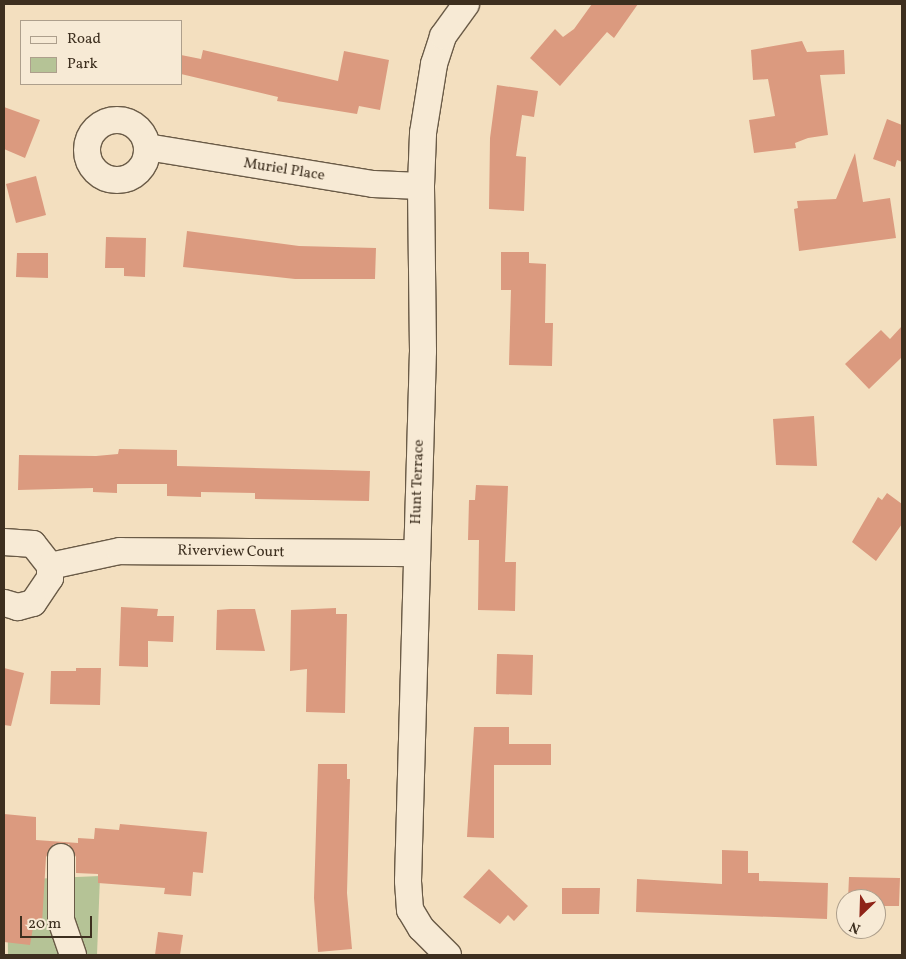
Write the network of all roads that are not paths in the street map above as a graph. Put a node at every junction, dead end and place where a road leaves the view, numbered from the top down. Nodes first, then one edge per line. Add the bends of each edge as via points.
1 (466, 4) edge
2 (147, 147) dead end
3 (421, 186) junction
4 (4, 542) edge
5 (415, 553) junction
6 (50, 566) junction
7 (4, 604) edge
8 (61, 857) dead end
9 (73, 955) edge
10 (448, 955) edge

1 - 3 street, Hunt Terrace via 444,36 434,64 423,133
2 - 3 street, Muriel Place via 373,184
3 - 5 street, Hunt Terrace via 423,351
4 - 6 street via 33,544
5 - 6 street, Riverview Court via 120,551
5 - 10 street, Hunt Terrace via 410,910 421,928
6 - 7 street via 42,595 18,606
8 - 9 street via 61,920

